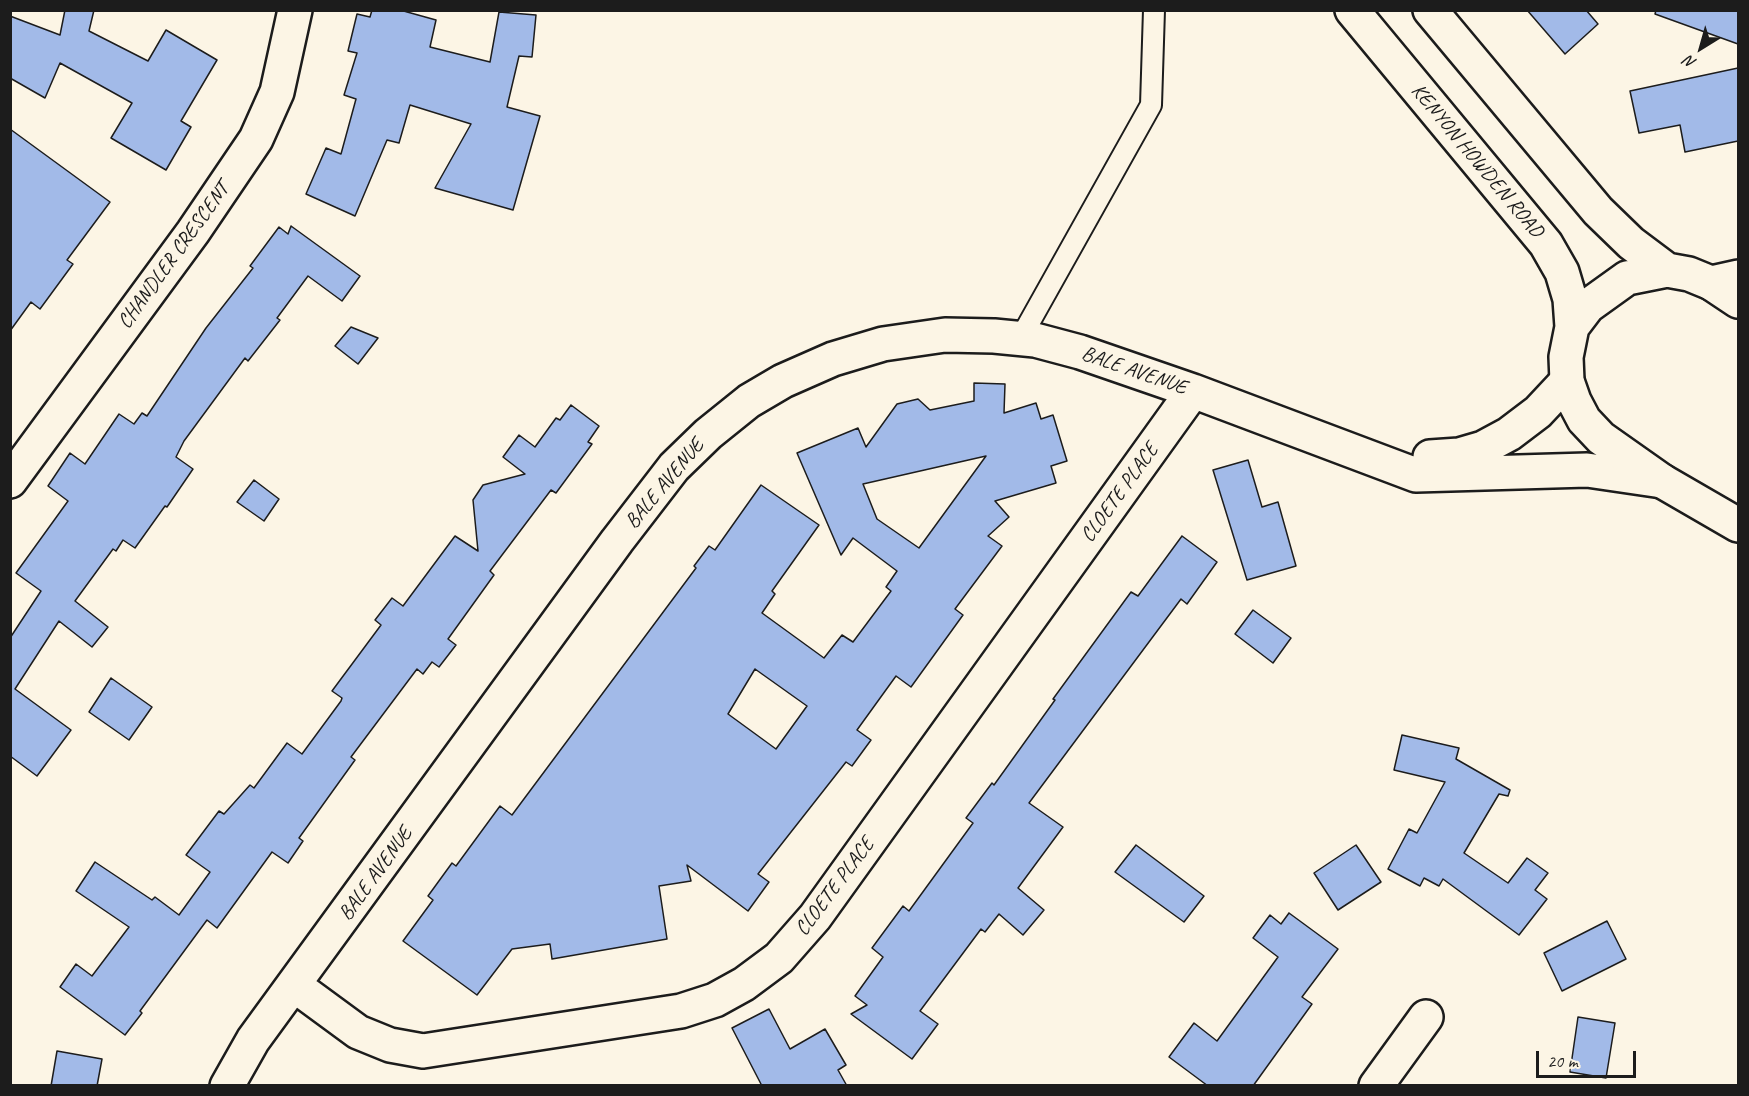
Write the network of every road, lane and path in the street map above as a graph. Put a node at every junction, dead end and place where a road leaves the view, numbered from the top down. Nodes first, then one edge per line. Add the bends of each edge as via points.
1 (295, 10) edge
2 (1154, 10) edge
3 (1352, 10) edge
4 (1430, 10) edge
5 (1667, 270) junction
6 (1725, 280) edge
7 (1738, 301) edge
8 (1572, 327) junction
9 (1020, 339) junction
10 (1567, 381) junction
11 (1194, 391) junction
12 (1377, 460) junction
13 (10, 481) edge
14 (1662, 481) junction
15 (1738, 525) edge
16 (294, 985) junction
17 (1426, 1017) dead end
18 (227, 1086) edge
19 (1376, 1086) edge

1 - 13 street, CHANDLER CRESCENT via 277,92 256,139 193,232
2 - 9 lane via 1152,94 1147,116
3 - 8 street, KENYON HOWDEN ROAD via 1546,244 1562,272 1570,298
4 - 5 street via 1598,212
5 - 6 street
5 - 8 street via 1627,278 1588,306
6 - 7 street
8 - 10 street via 1566,357
9 - 11 street, BALE AVENUE via 1080,352
9 - 16 street, BALE AVENUE via 945,335 884,344 833,359 749,401 708,434 674,467 617,541
10 - 12 street, BALE AVENUE via 1538,412 1483,448 1459,455
10 - 14 street via 1584,420 1601,438
11 - 12 street, BALE AVENUE
11 - 16 street, CLOETE PLACE via 815,917 779,958 744,984 715,1000 681,1011 423,1051 390,1046 358,1032
12 - 14 street, BALE AVENUE via 1416,475 1587,470
14 - 15 street
16 - 18 street, BALE AVENUE
17 - 19 street

